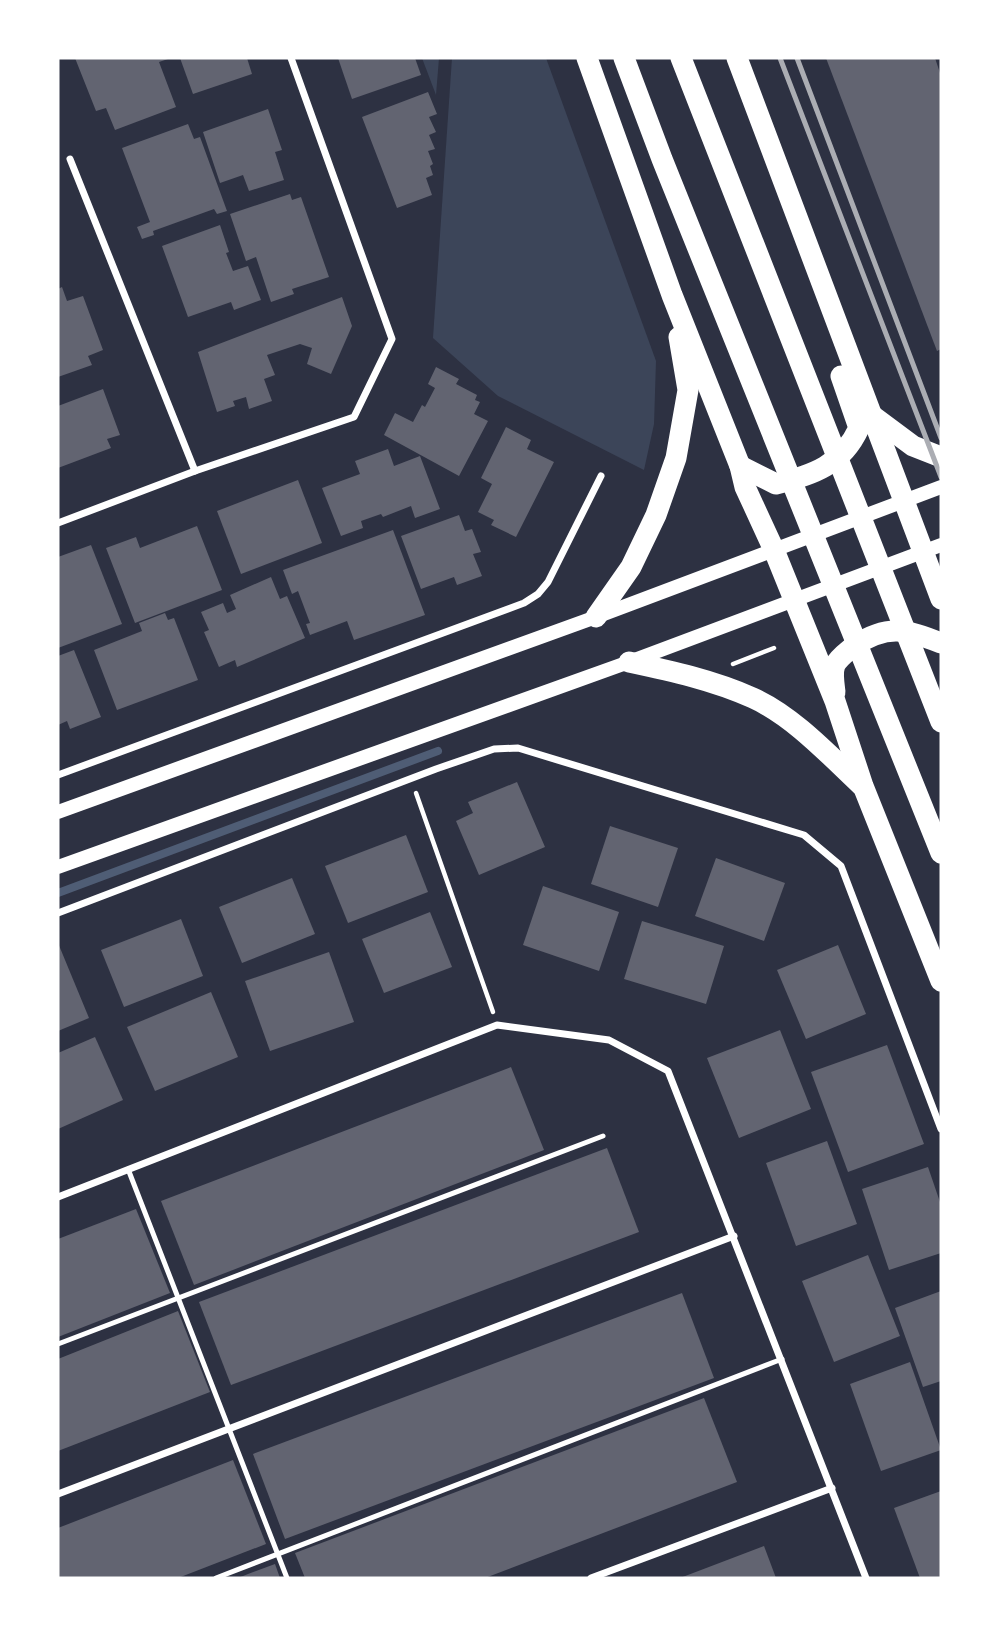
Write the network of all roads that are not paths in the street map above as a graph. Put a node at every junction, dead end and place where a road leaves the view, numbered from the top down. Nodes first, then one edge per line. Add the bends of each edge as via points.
1 (291, 58) edge
2 (587, 58) edge
3 (624, 58) edge
4 (681, 58) edge
5 (737, 58) edge
6 (71, 159) dead end
7 (800, 222) junction
8 (671, 295) junction
9 (870, 414) junction
10 (941, 457) edge
11 (740, 466) junction
12 (195, 471) junction
13 (601, 475) dead end
14 (941, 486) edge
15 (904, 501) junction
16 (58, 523) edge
17 (932, 548) edge
18 (774, 550) junction
19 (941, 599) edge
20 (794, 600) junction
21 (596, 617) junction
22 (941, 643) edge
23 (629, 662) junction
24 (835, 701) junction
25 (941, 722) edge
26 (58, 775) edge
27 (863, 786) junction
28 (58, 811) edge
29 (941, 853) edge
30 (58, 867) edge
31 (58, 913) edge
32 (941, 981) edge
33 (941, 1129) edge
34 (603, 1136) dead end
35 (128, 1169) junction
36 (58, 1196) edge
37 (734, 1236) junction
38 (178, 1298) junction
39 (58, 1344) edge
40 (782, 1359) junction
41 (229, 1429) junction
42 (832, 1488) junction
43 (58, 1494) edge
44 (278, 1555) junction
45 (216, 1578) edge
46 (287, 1578) edge
47 (591, 1578) edge
48 (866, 1578) edge

1 - 12 street via 392,340 354,417
2 - 8 highway
3 - 29 highway
4 - 25 highway
5 - 7 highway
6 - 12 street
7 - 9 highway
7 - 11 highway via 798,247 859,428 850,447 807,477 776,484
8 - 11 highway
8 - 21 highway via 688,390 676,458 631,567
9 - 10 highway via 913,446
9 - 15 highway
11 - 18 highway
12 - 16 street
13 - 26 street via 548,582 524,603
14 - 15 main road
15 - 17 highway
15 - 18 main road
17 - 19 highway
17 - 20 main road
18 - 20 highway
18 - 21 main road
20 - 23 main road
20 - 24 highway
21 - 28 main road
22 - 24 highway via 895,631 872,635 844,654 834,667
23 - 27 highway via 700,678 755,698 802,730
23 - 30 main road
24 - 27 highway
27 - 32 highway
31 - 33 street via 411,778 494,749 517,748 804,835 841,866
34 - 38 lane
35 - 36 street
35 - 37 street via 497,1025 609,1041 668,1071
35 - 38 lane
37 - 40 street
37 - 41 street
38 - 39 lane
38 - 41 lane
40 - 42 street
40 - 44 lane
41 - 43 street
41 - 44 lane
42 - 47 street
42 - 48 street
44 - 45 lane
44 - 46 lane

